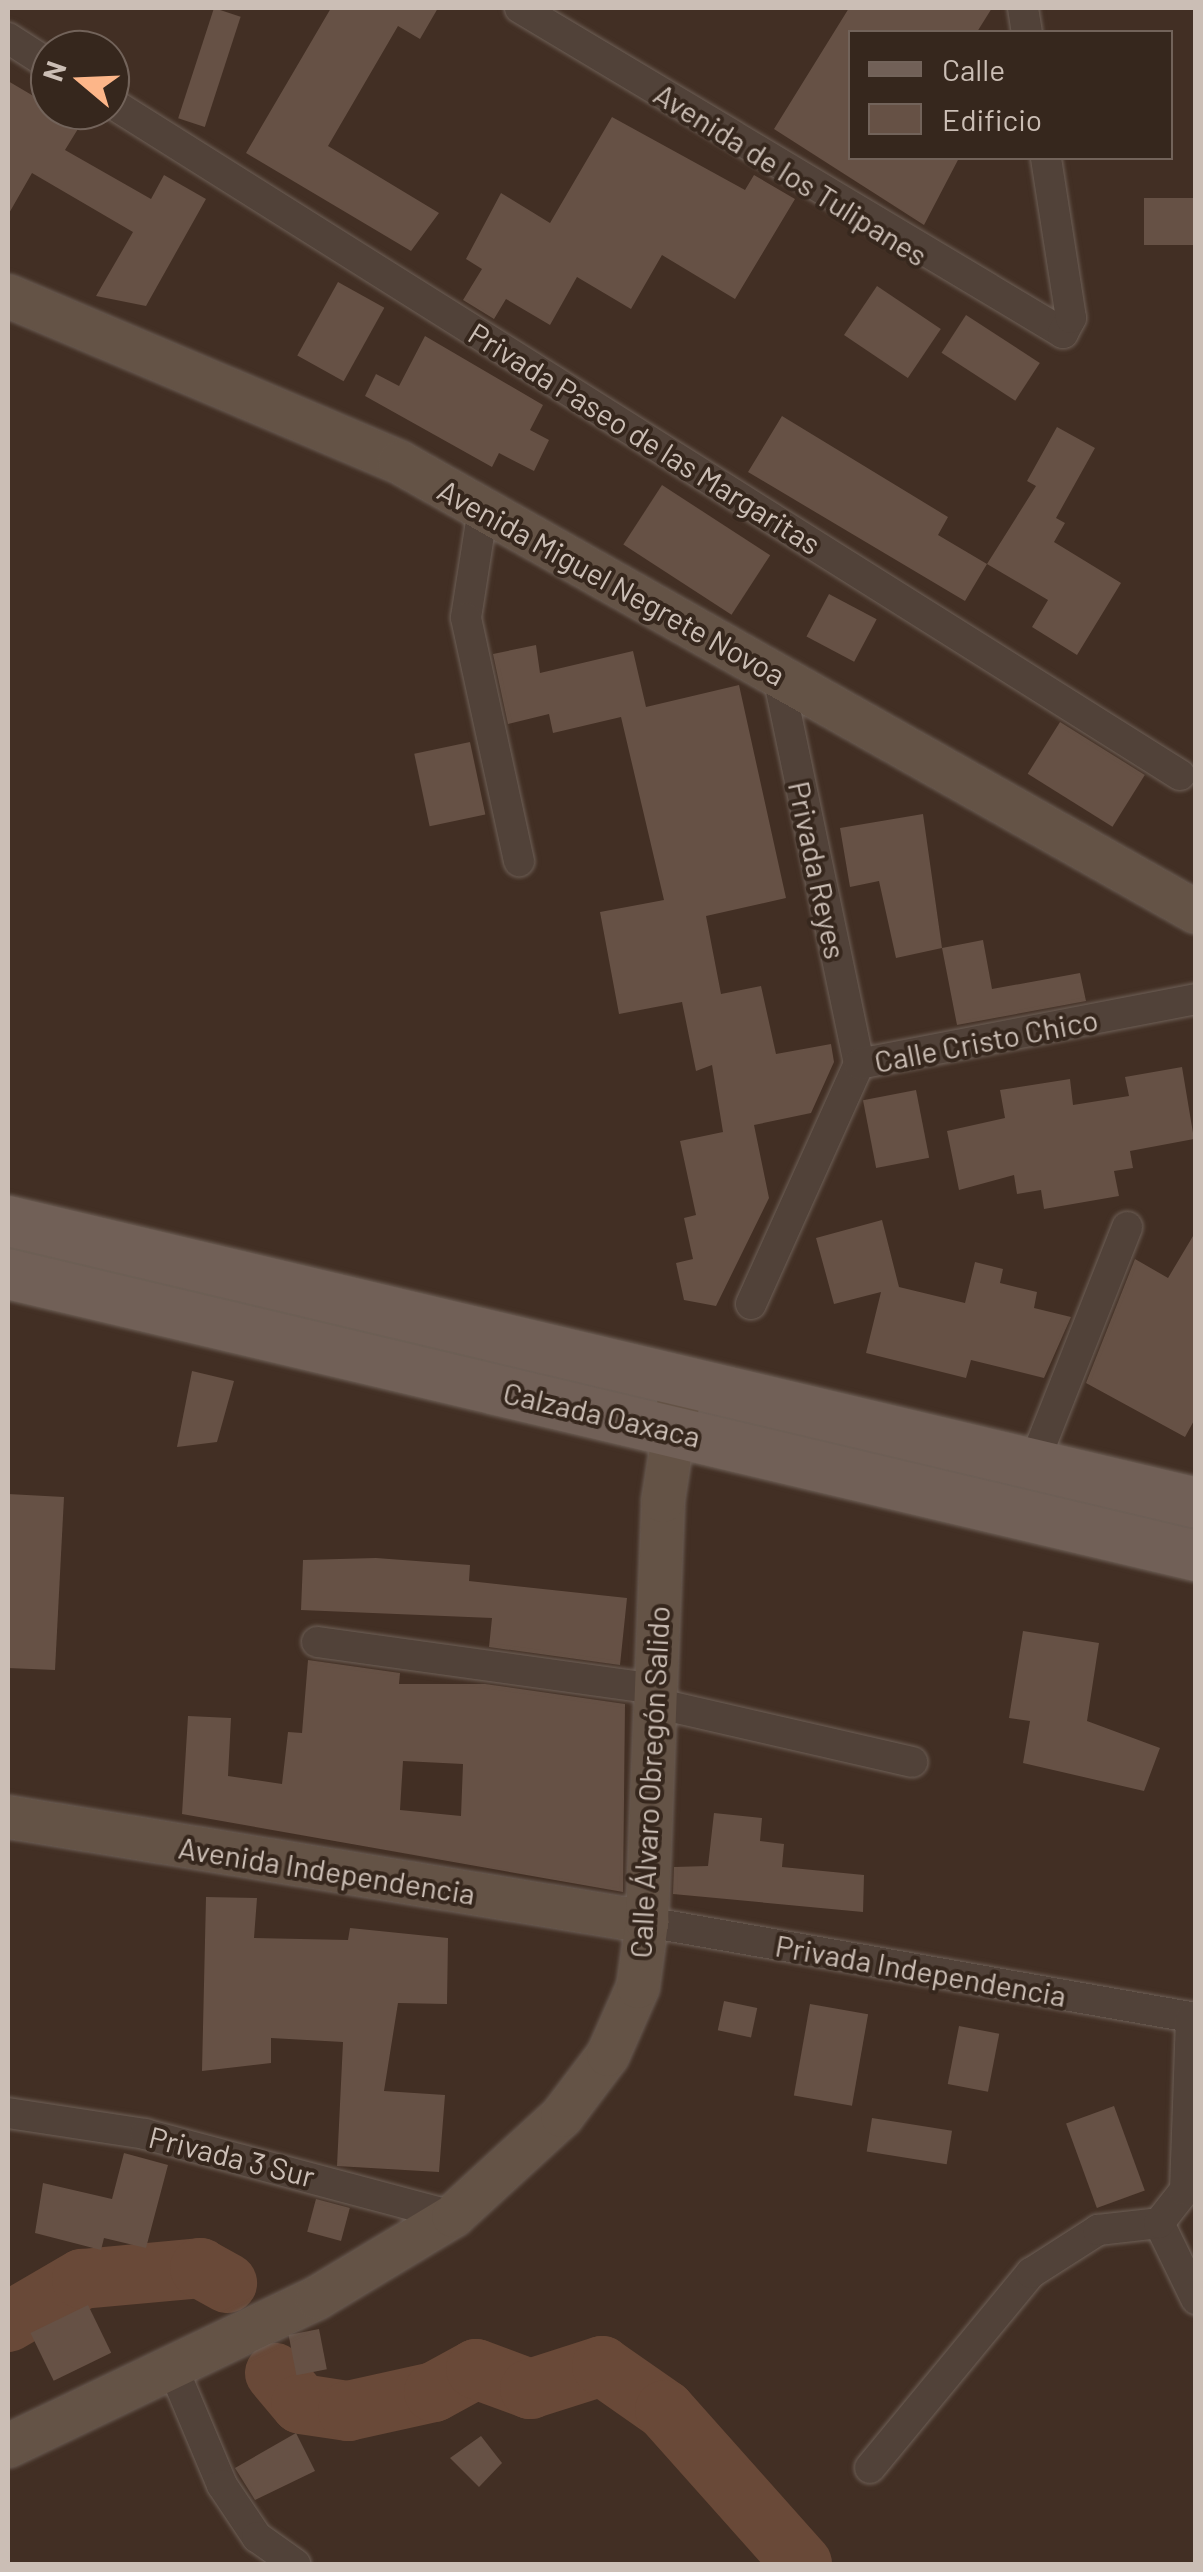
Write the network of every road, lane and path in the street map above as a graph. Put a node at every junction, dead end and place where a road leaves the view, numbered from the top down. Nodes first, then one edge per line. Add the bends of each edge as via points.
1 (520, 8) edge
2 (8, 38) edge
3 (30, 52) edge
4 (130, 115) edge
5 (1046, 160) edge
6 (8, 296) edge
7 (483, 508) junction
8 (778, 676) junction
9 (1180, 775) dead end
10 (519, 861) dead end
11 (1196, 912) edge
12 (1196, 999) edge
13 (859, 1064) junction
14 (8, 1221) edge
15 (1127, 1227) dead end
16 (8, 1274) edge
17 (750, 1304) dead end
18 (684, 1380) junction
19 (670, 1430) junction
20 (1033, 1464) junction
21 (1084, 1477) junction
22 (1196, 1503) edge
23 (1072, 1526) junction
24 (1196, 1556) edge
25 (316, 1642) dead end
26 (655, 1696) junction
27 (912, 1762) dead end
28 (8, 1817) edge
29 (647, 1922) junction
30 (1194, 2017) edge
31 (8, 2113) edge
32 (453, 2216) junction
33 (1159, 2223) junction
34 (1196, 2299) edge
35 (172, 2366) junction
36 (8, 2446) edge
37 (870, 2468) dead end
38 (296, 2564) edge

1 - 5 street, Avenida de los Tulipanes via 1063,334 1071,318
2 - 3 street
4 - 9 street, Privada Paseo de las Margaritas
6 - 7 street, Avenida Miguel Negrete Novoa via 399,462
7 - 8 street, Avenida Miguel Negrete Novoa
7 - 10 street via 466,618
8 - 11 street, Avenida Miguel Negrete Novoa
8 - 13 street, Privada Reyes
12 - 13 street, Calle Cristo Chico
13 - 17 street, Calle Cristo Chico
14 - 18 main road, Calzada Oaxaca
15 - 20 street
16 - 19 main road, Calzada Oaxaca
18 - 19 street, Calle Álvaro Obregón Salido
18 - 20 main road, Calzada Oaxaca
19 - 23 main road, Calzada Oaxaca
19 - 26 street, Calle Álvaro Obregón Salido
20 - 21 main road, Calzada Oaxaca
21 - 22 main road, Calzada Oaxaca
21 - 23 main road
23 - 24 main road, Calzada Oaxaca
25 - 26 street
26 - 27 street
26 - 29 street, Calle Álvaro Obregón Salido
28 - 29 street, Avenida Independencia
29 - 30 street, Privada Independencia
29 - 32 street, Calle Álvaro Obregón Salido via 638,1987 608,2054 562,2116
30 - 33 street via 1185,2190
31 - 32 street, Privada 3 Sur via 292,2168
32 - 35 street, Calle Álvaro Obregón Salido via 316,2298
33 - 34 street
33 - 37 street via 1098,2230 1031,2273
35 - 36 street, Calle Álvaro Obregón Salido
35 - 38 street via 222,2485 258,2537

